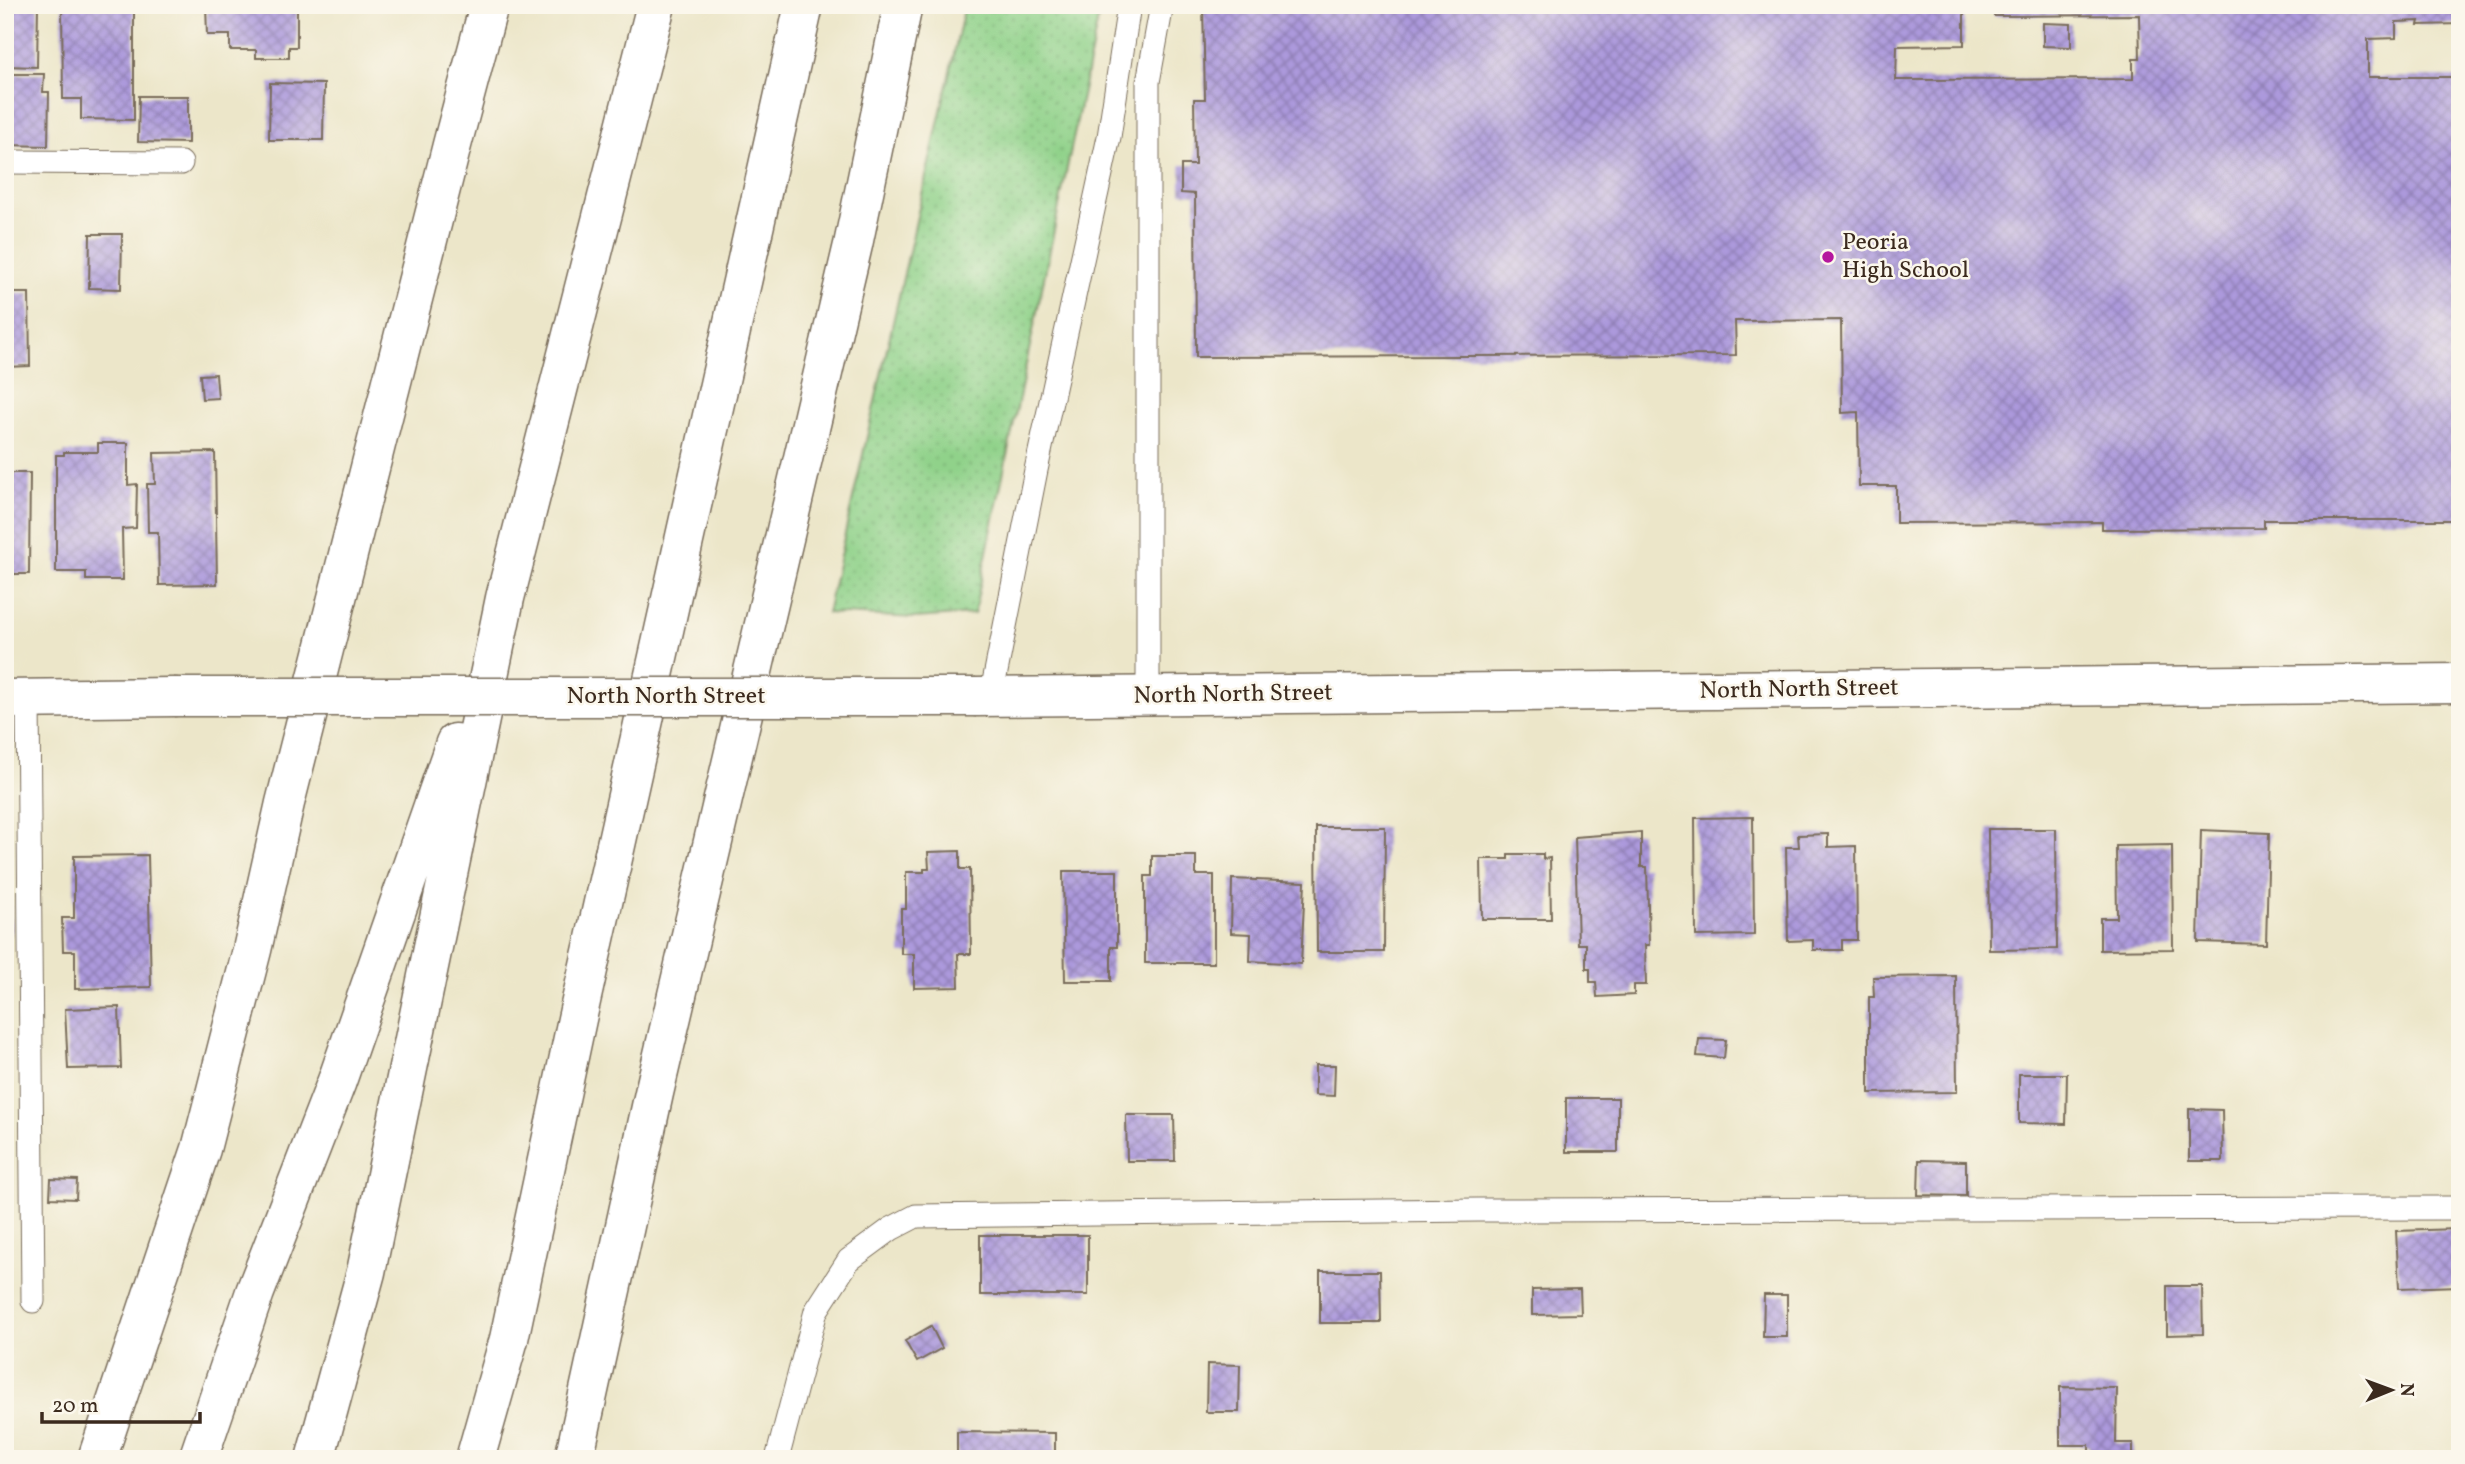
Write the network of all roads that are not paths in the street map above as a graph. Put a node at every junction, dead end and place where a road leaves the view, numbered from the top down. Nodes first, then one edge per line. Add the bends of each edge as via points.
1 (489, 5) edge
2 (656, 5) edge
3 (804, 5) edge
4 (903, 5) edge
5 (1129, 5) edge
6 (1162, 5) edge
7 (5, 162) edge
8 (181, 163) dead end
9 (505, 598) junction
10 (2460, 683) edge
11 (1148, 696) junction
12 (984, 697) junction
13 (17, 699) edge
14 (2460, 1208) edge
15 (33, 1301) dead end
16 (97, 1459) edge
17 (198, 1459) edge
18 (315, 1459) edge
19 (475, 1459) edge
20 (574, 1459) edge
21 (777, 1459) edge

1 - 16 main road via 201,1149
2 - 9 main road
3 - 19 main road via 509,1339
4 - 20 main road via 853,245 654,1093
5 - 12 lane via 1109,137
6 - 11 lane via 1148,82
7 - 8 lane
9 - 17 main road via 337,1081 255,1292
9 - 18 main road via 366,1272
10 - 11 main road, North North Street
11 - 12 main road, North North Street
12 - 13 main road, North North Street, bridge
13 - 15 lane
14 - 21 lane via 916,1216 849,1260 816,1311

